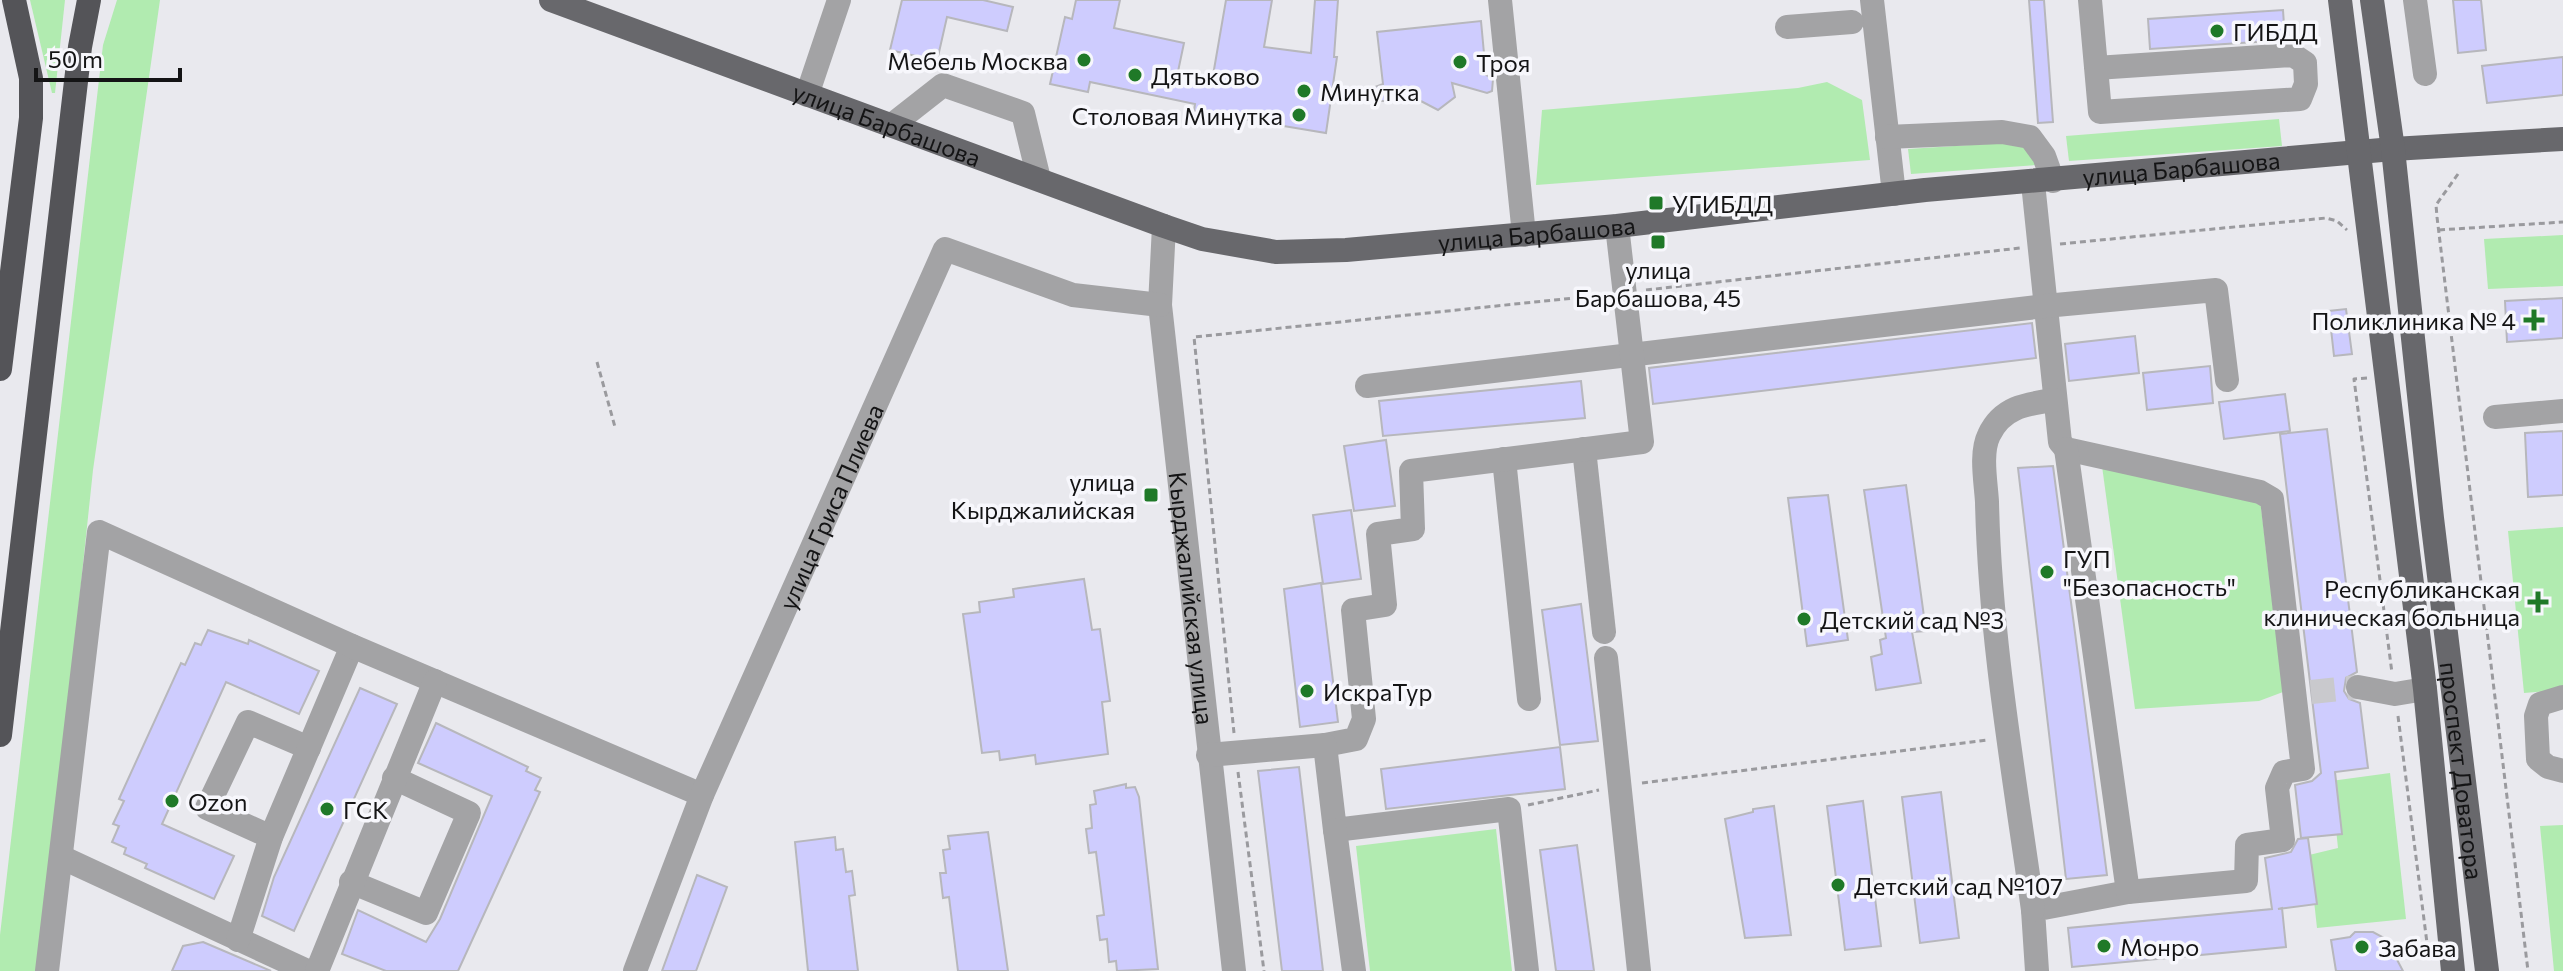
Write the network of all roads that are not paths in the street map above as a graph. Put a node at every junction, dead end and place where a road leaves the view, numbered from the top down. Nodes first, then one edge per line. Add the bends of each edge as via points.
1 (14, 0) edge
2 (89, 0) edge
3 (551, 0) edge
4 (839, 0) edge
5 (1500, 0) edge
6 (1872, 0) edge
7 (2090, 0) edge
8 (2340, 0) edge
9 (2372, 0) edge
10 (2415, 0) edge
11 (1851, 11) edge
12 (1787, 27) dead end
13 (1875, 48) junction
14 (2096, 68) junction
15 (2425, 74) dead end
16 (807, 95) junction
17 (892, 125) junction
18 (1887, 137) junction
19 (2563, 139) edge
20 (2393, 149) junction
21 (2361, 153) junction
22 (1039, 179) junction
23 (2043, 182) junction
24 (1894, 194) junction
25 (1164, 226) junction
26 (1617, 226) junction
27 (1524, 235) junction
28 (4, 292) edge
29 (1160, 305) junction
30 (2045, 306) junction
31 (1632, 355) junction
32 (0, 369) edge
33 (2227, 380) dead end
34 (1367, 386) dead end
35 (2054, 400) junction
36 (2563, 411) edge
37 (2495, 417) dead end
38 (1584, 449) junction
39 (2066, 449) junction
40 (1504, 459) junction
41 (1604, 632) dead end
42 (352, 646) junction
43 (1606, 658) dead end
44 (435, 681) junction
45 (2358, 687) tunnel mouth
46 (2425, 689) junction
47 (2563, 697) edge
48 (1529, 699) dead end
49 (0, 735) edge
50 (1325, 745) junction
51 (309, 748) junction
52 (1208, 755) junction
53 (2563, 771) edge
54 (394, 778) junction
55 (702, 795) junction
56 (1335, 830) junction
57 (271, 837) junction
58 (61, 857) junction
59 (351, 882) junction
60 (2128, 892) junction
61 (2033, 910) junction
62 (238, 940) junction
63 (47, 971) edge
64 (307, 971) edge
65 (317, 971) edge
66 (635, 971) edge
67 (1234, 971) edge
68 (1354, 971) edge
69 (1527, 971) edge
70 (1639, 971) edge
71 (2037, 971) edge
72 (2453, 971) edge
73 (2487, 971) edge

1 - 28 highway via 31,78 31,118
2 - 49 highway
3 - 16 main road, улица Барбашова
4 - 16 street
5 - 27 street
6 - 13 street
7 - 14 street
8 - 21 main road, проспект Доватора
9 - 20 main road, проспект Доватора
10 - 15 street
11 - 12 street
11 - 13 street
13 - 18 street
14 - 14 street via 2100,112 2300,99 2306,84 2305,63 2293,55
16 - 17 main road, улица Барбашова
17 - 22 main road, улица Барбашова
17 - 22 street via 943,85 1023,113
18 - 23 street via 2002,132 2030,137 2044,156
18 - 24 street
19 - 20 main road, улица Барбашова
20 - 21 main road, улица Барбашова
20 - 73 main road, проспект Доватора
21 - 23 main road, улица Барбашова
21 - 46 main road, проспект Доватора
22 - 25 main road, улица Барбашова
23 - 24 main road, улица Барбашова
23 - 30 street via 2039,246
24 - 26 main road, улица Барбашова
25 - 27 main road, улица Барбашова via 1202,239 1276,252
25 - 29 street, Кырджалийская улица
26 - 27 main road, улица Барбашова
26 - 31 street
28 - 32 highway
29 - 52 street, Кырджалийская улица
29 - 55 street, улица Гриса Плиева via 1073,295 945,249
30 - 31 street
30 - 33 street via 2216,290
30 - 35 street
31 - 34 street
31 - 38 street via 1642,442
35 - 39 street via 2060,442
35 - 61 street via 2017,406 2000,417 1987,438 1989,590
36 - 37 street
38 - 40 street
38 - 41 street
39 - 60 street
39 - 60 street via 2272,499 2303,694 2303,769 2284,772 2277,788 2283,840 2247,845 2246,881
40 - 48 street
40 - 50 street via 1411,471 1413,529 1378,534 1385,605 1353,610 1364,719 1356,739
42 - 44 street
42 - 51 street
42 - 58 street via 99,532
43 - 70 street
44 - 54 street
44 - 55 street
45 - 46 street via 2395,694
46 - 72 main road, проспект Доватора
47 - 53 street via 2540,704 2536,716 2538,759
50 - 52 street
50 - 56 street
51 - 57 street
51 - 57 street via 248,722 207,808
52 - 67 street, Кырджалийская улица
54 - 59 street
54 - 59 street via 469,813 426,913
55 - 66 street, улица Гриса Плиева
56 - 68 street
56 - 69 street via 1509,809
57 - 62 street
58 - 62 street
58 - 63 street
59 - 65 street
60 - 61 street
61 - 71 street
62 - 64 street

